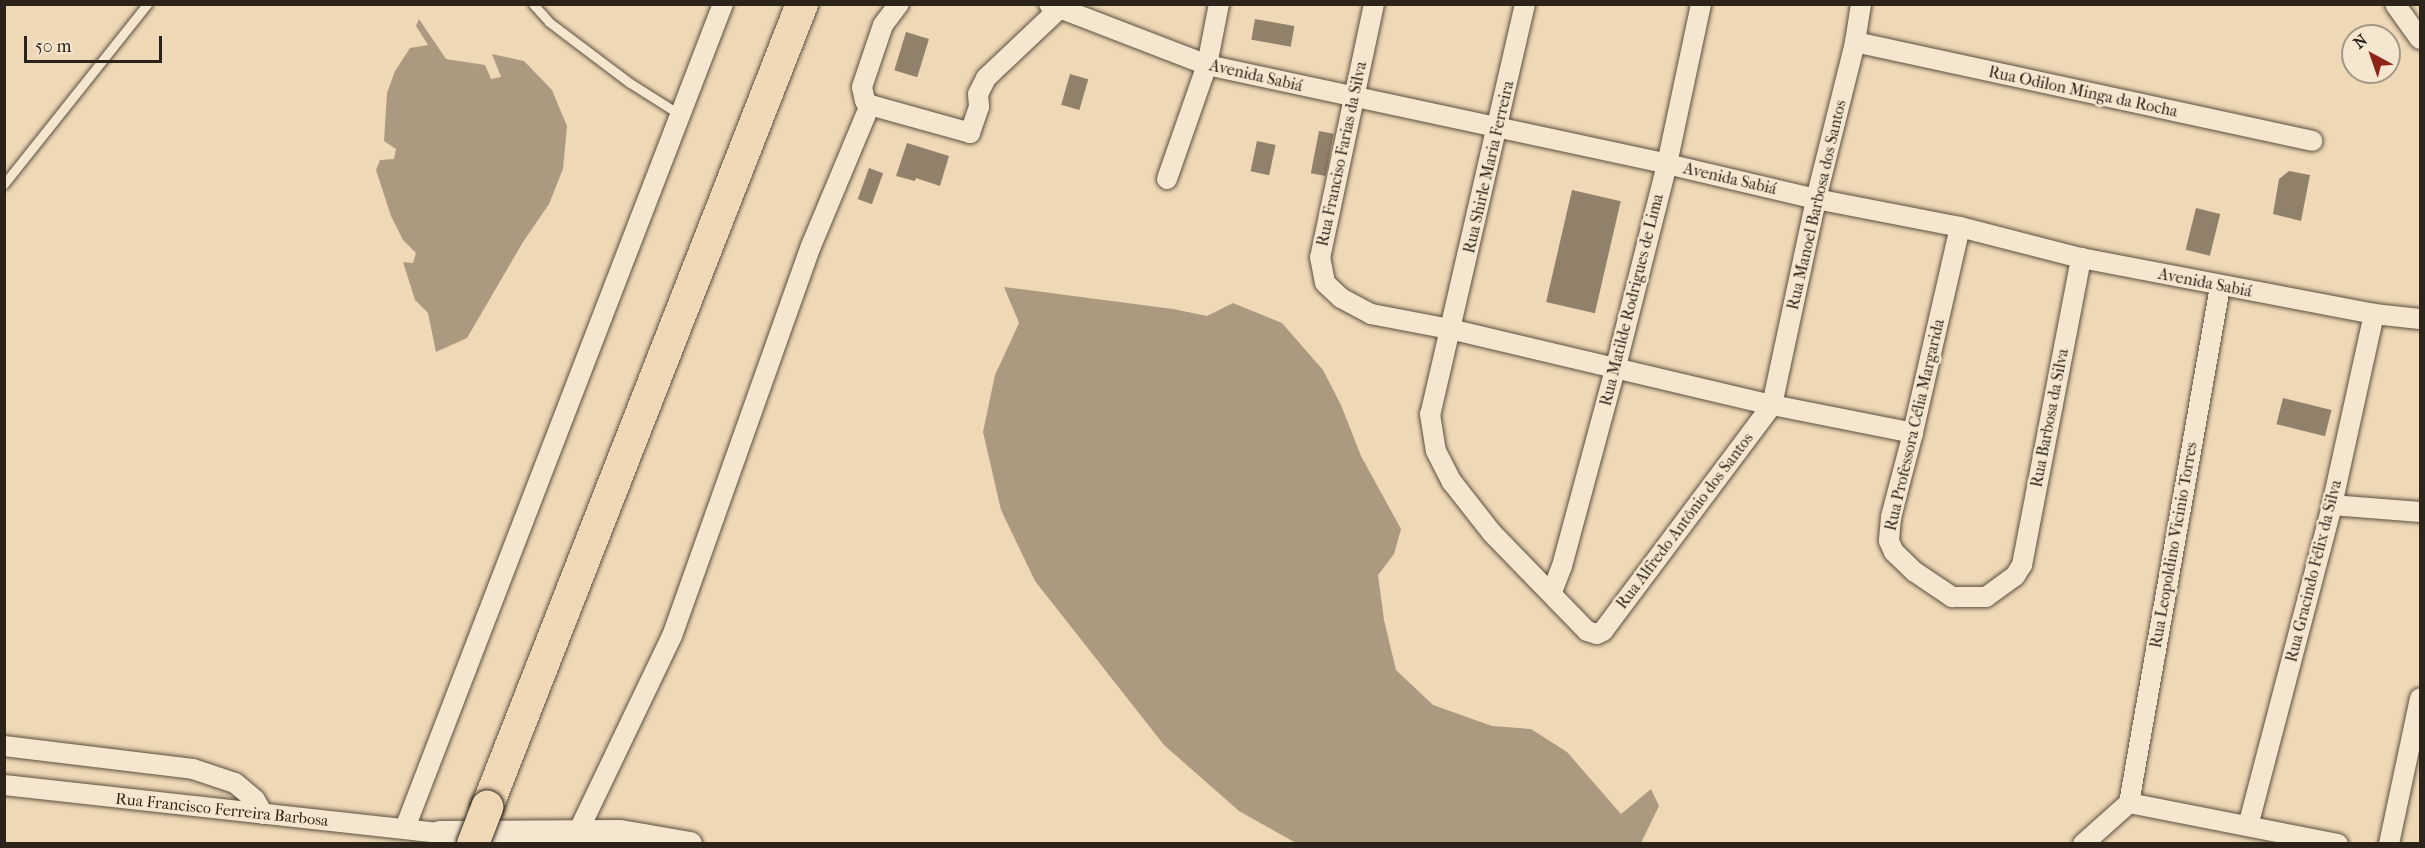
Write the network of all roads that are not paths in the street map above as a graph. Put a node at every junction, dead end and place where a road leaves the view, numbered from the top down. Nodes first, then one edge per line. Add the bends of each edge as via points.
1 (147, 4) edge
2 (533, 4) edge
3 (723, 4) edge
4 (802, 4) edge
5 (899, 4) edge
6 (1219, 4) edge
7 (1374, 4) edge
8 (1525, 4) edge
9 (1701, 4) edge
10 (1861, 4) edge
11 (2395, 4) edge
12 (1054, 7) edge
13 (2421, 39) edge
14 (1855, 42) junction
15 (1207, 65) junction
16 (1352, 98) junction
17 (870, 105) junction
18 (679, 114) junction
19 (1499, 128) junction
20 (2312, 141) dead end
21 (1666, 164) junction
22 (1167, 179) dead end
23 (4, 184) edge
24 (1816, 199) junction
25 (1960, 227) junction
26 (2081, 258) junction
27 (2220, 287) junction
28 (2374, 315) junction
29 (2421, 319) edge
30 (1450, 329) junction
31 (1615, 370) junction
32 (1772, 405) junction
33 (1913, 433) junction
34 (2332, 505) junction
35 (2421, 512) edge
36 (2015, 576) joint
37 (1552, 592) junction
38 (1597, 634) joint
39 (2421, 698) edge
40 (4, 746) edge
41 (4, 785) edge
42 (2129, 803) junction
43 (263, 814) junction
44 (2248, 826) junction
45 (405, 828) junction
46 (578, 832) junction
47 (440, 833) joint
48 (473, 843) edge
49 (690, 843) edge
50 (2083, 843) edge
51 (2338, 843) edge
52 (2389, 843) edge

1 - 23 lane
2 - 18 lane via 549,22 630,83
3 - 18 street
4 - 48 highway, bridge
5 - 17 street via 883,25 862,87
6 - 15 street
7 - 16 street, Rua Franciso Farias da Silva
8 - 19 street, Rua Shirle Maria Ferreira
9 - 21 street, Rua Matilde Rodrigues de Lima
10 - 14 street, Rua Manoel Barbosa dos Santos
11 - 13 street
12 - 15 street, Avenida Sabiá
12 - 17 street via 986,78 978,94 979,107 970,133
14 - 20 street, Rua Odilon Minga da Rocha
14 - 24 street, Rua Manoel Barbosa dos Santos
15 - 16 street, Avenida Sabiá
15 - 22 street
16 - 19 street, Avenida Sabiá
16 - 30 street, Rua Franciso Farias da Silva via 1320,257 1325,283 1341,298 1371,314
17 - 46 street via 811,246 672,636
18 - 45 street
19 - 21 street, Avenida Sabiá
19 - 30 street, Rua Shirle Maria Ferreira
21 - 24 street, Avenida Sabiá
21 - 31 street, Rua Matilde Rodrigues de Lima
24 - 25 street, Avenida Sabiá
24 - 32 street, Rua Manoel Barbosa dos Santos
25 - 26 street, Avenida Sabiá
25 - 33 street, Rua Professora Célia Margarida
26 - 27 street, Avenida Sabiá
26 - 36 street, Rua Barbosa da Silva via 2022,565
27 - 28 street, Avenida Sabiá
27 - 42 street, Rua Leopoldino Vicinio Torres
28 - 29 street, Avenida Sabiá
28 - 34 street, Rua Gracindo Félix da Silva
30 - 31 street
30 - 37 street, Rua Shirle Maria Ferreira via 1430,414 1436,451 1452,482 1492,533
31 - 32 street
31 - 37 street, Rua Matilde Rodrigues de Lima
32 - 33 street
32 - 38 street, Rua Alfredo Antônio dos Santos
33 - 36 street, Rua Professora Célia Margarida via 1891,517 1889,541 1894,552 1952,597 1986,597
34 - 35 street
34 - 44 street, Rua Gracindo Félix da Silva
37 - 38 street, Rua Shirle Maria Ferreira via 1587,631
39 - 52 street
40 - 43 street via 193,769 235,783 255,800
41 - 43 street, Rua Francisco Ferreira Barbosa
42 - 44 street
42 - 50 street
43 - 45 street, Rua Francisco Ferreira Barbosa
44 - 51 street
45 - 47 street, Rua Francisco Ferreira Barbosa
46 - 47 street
46 - 49 street via 620,832

